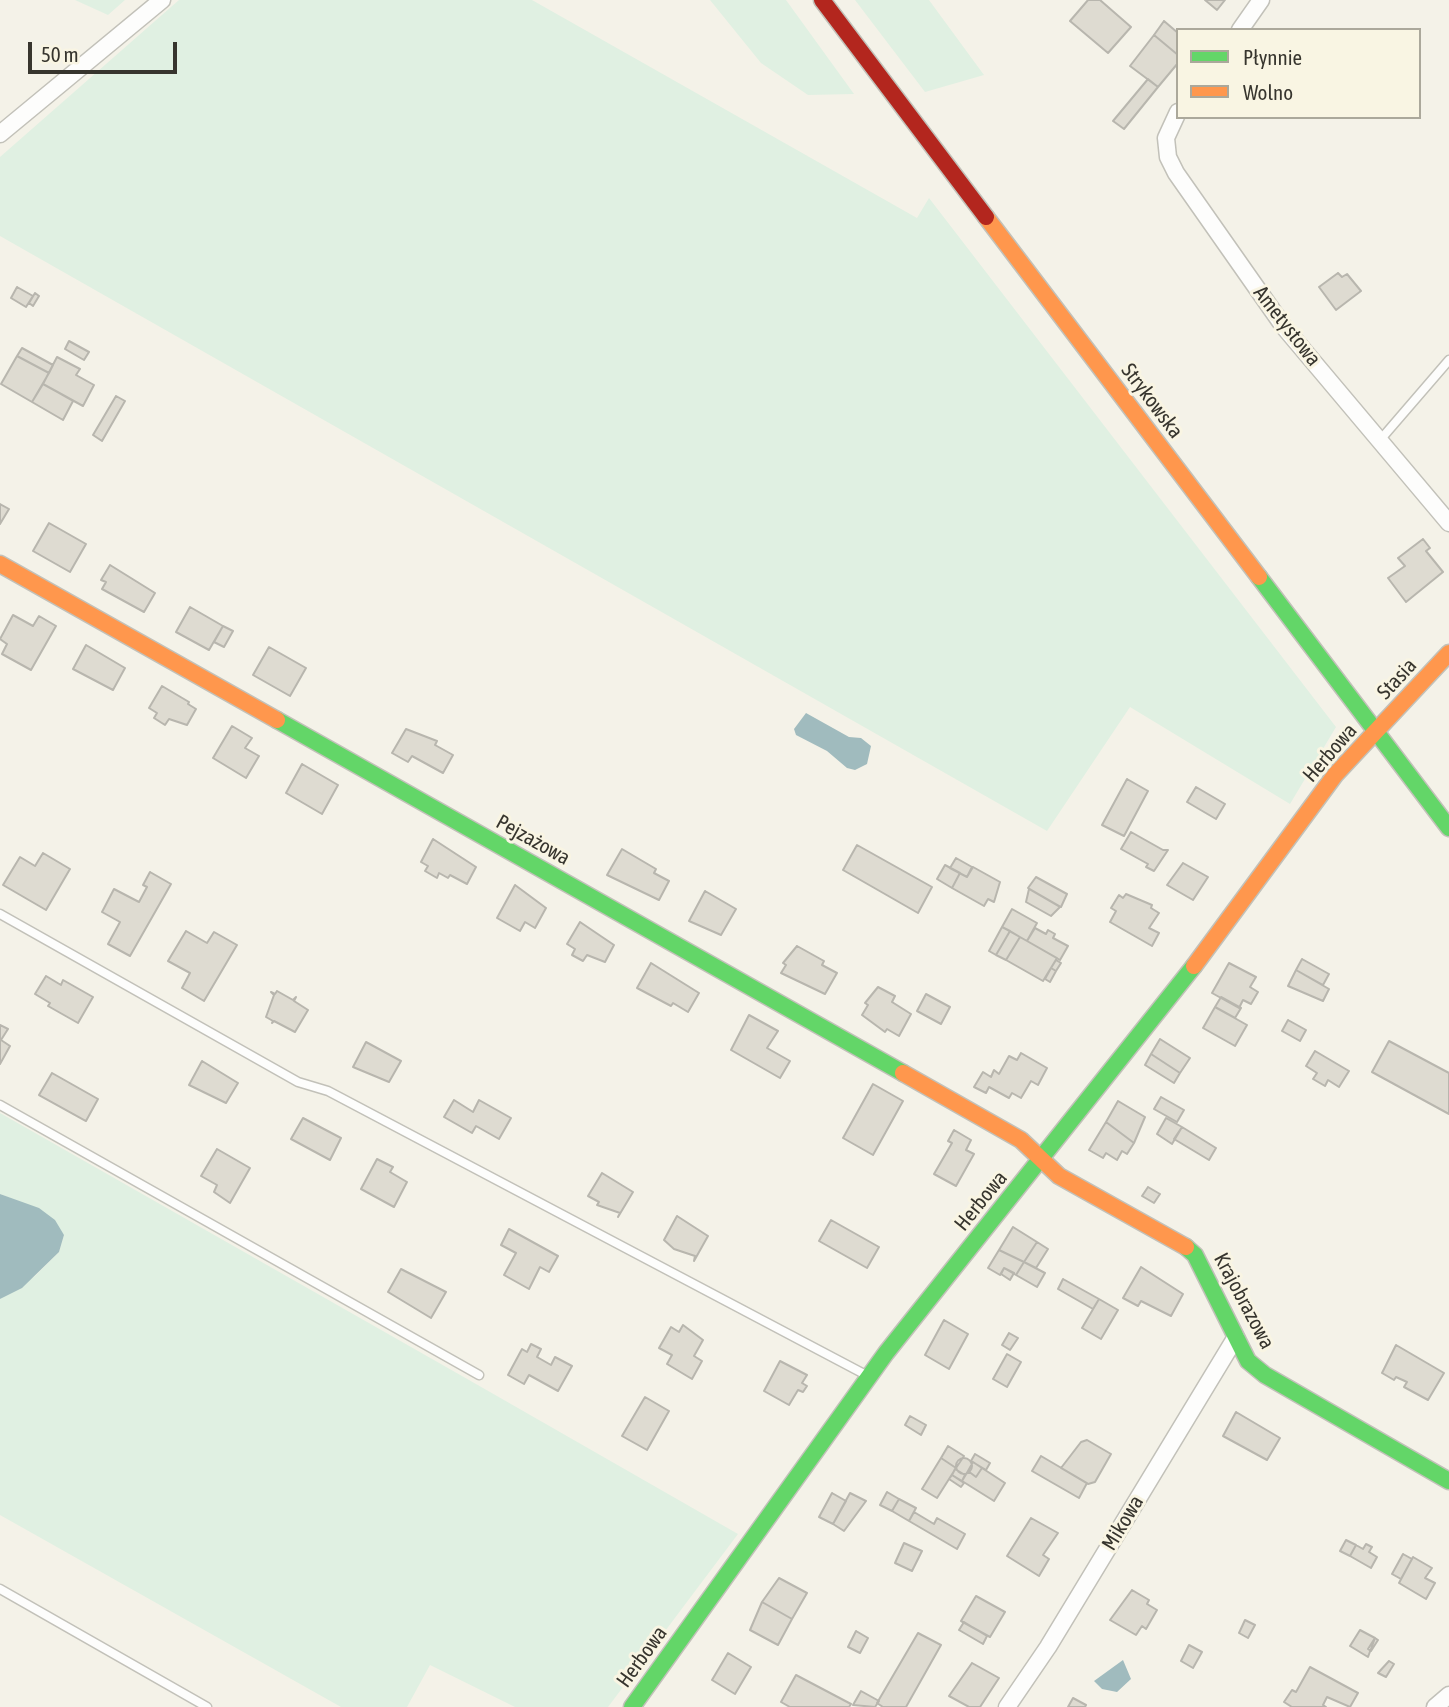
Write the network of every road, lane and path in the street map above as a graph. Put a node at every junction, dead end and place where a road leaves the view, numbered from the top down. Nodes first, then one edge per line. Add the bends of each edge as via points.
1 (162, 0) edge
2 (822, 0) edge
3 (1261, 0) edge
4 (1241, 28) edge
5 (1176, 116) edge
6 (0, 134) edge
7 (1449, 360) edge
8 (1381, 439) junction
9 (1449, 523) edge
10 (0, 564) edge
11 (1449, 653) edge
12 (1376, 732) junction
13 (1449, 828) edge
14 (0, 914) edge
15 (0, 1105) edge
16 (1042, 1158) junction
17 (1236, 1337) junction
18 (479, 1375) dead end
19 (869, 1376) junction
20 (1449, 1481) edge
21 (0, 1589) edge
22 (1449, 1695) edge
23 (207, 1707) edge
24 (632, 1707) edge
25 (1007, 1707) edge
26 (1435, 1707) edge

1 - 6 street
2 - 12 street, Strykowska
3 - 4 street
5 - 8 street, Ametystowa via 1166,138 1176,173 1284,327
7 - 8 lane
8 - 9 street, Ametystowa
10 - 16 street, Pejzażowa via 1021,1140
11 - 12 street, Stasia
12 - 13 street, Strykowska
12 - 16 street, Herbowa via 1335,775 1225,928
14 - 19 lane via 298,1082 328,1091
15 - 18 lane
16 - 17 street, Krajobrazowa via 1059,1175 1176,1239 1195,1255
16 - 19 street, Herbowa
17 - 20 street, Krajobrazowa via 1248,1361 1265,1375
17 - 25 street, Mikowa
19 - 24 street, Herbowa
21 - 23 lane
22 - 26 street

